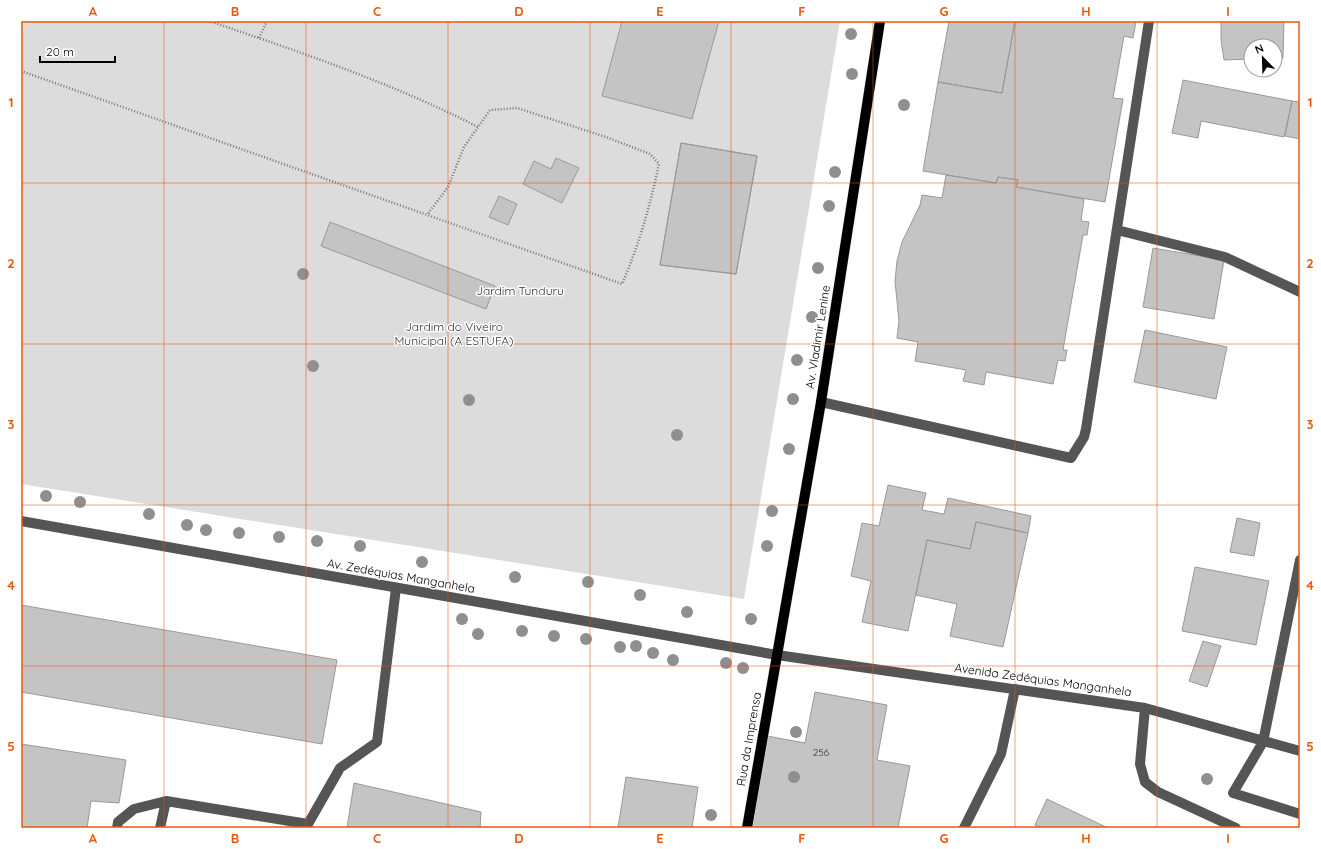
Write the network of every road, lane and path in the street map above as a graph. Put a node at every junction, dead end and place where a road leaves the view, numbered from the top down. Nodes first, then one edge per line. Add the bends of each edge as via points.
1 (209, 21) edge
2 (267, 21) edge
3 (880, 21) edge
4 (1149, 21) edge
5 (259, 38) junction
6 (21, 71) edge
7 (478, 127) junction
8 (427, 215) junction
9 (1117, 230) junction
10 (1300, 292) edge
11 (821, 402) junction
12 (21, 522) edge
13 (1300, 560) edge
14 (396, 588) junction
15 (777, 655) junction
16 (1015, 689) junction
17 (1146, 708) junction
18 (1263, 742) junction
19 (1300, 751) edge
20 (166, 801) junction
21 (1300, 814) edge
22 (307, 826) edge
23 (116, 828) edge
24 (160, 828) edge
25 (747, 828) edge
26 (964, 828) edge
27 (1236, 828) edge

1 - 5 path
2 - 5 path
3 - 11 main road, Av. Vladimir Lenine
4 - 9 street
5 - 7 path via 335,65
6 - 8 path
7 - 8 path via 464,147 448,187
7 - 8 path via 490,110 517,108 650,154 659,164 658,172 647,217 622,284
9 - 10 street via 1225,257
9 - 11 street via 1085,433 1071,458
11 - 15 main road, Av. Vladimir Lenine
12 - 14 street, Av. Zedéquias Manganhela
13 - 18 street
14 - 15 street, Av. Zedéquias Manganhela
14 - 22 street via 377,742 340,768
15 - 16 street, Avenida Zedéquias Manganhela
15 - 25 main road, Rua da Imprensa
16 - 17 street, Avenida Zedéquias Manganhela
16 - 26 street via 1001,754
17 - 18 street, Avenida Zedéquias Manganhela
17 - 27 street via 1140,764 1145,782 1158,792
18 - 19 street, Avenida Zedéquias Manganhela
18 - 21 street via 1233,793
20 - 22 street
20 - 23 street via 134,809 118,822
20 - 24 street

